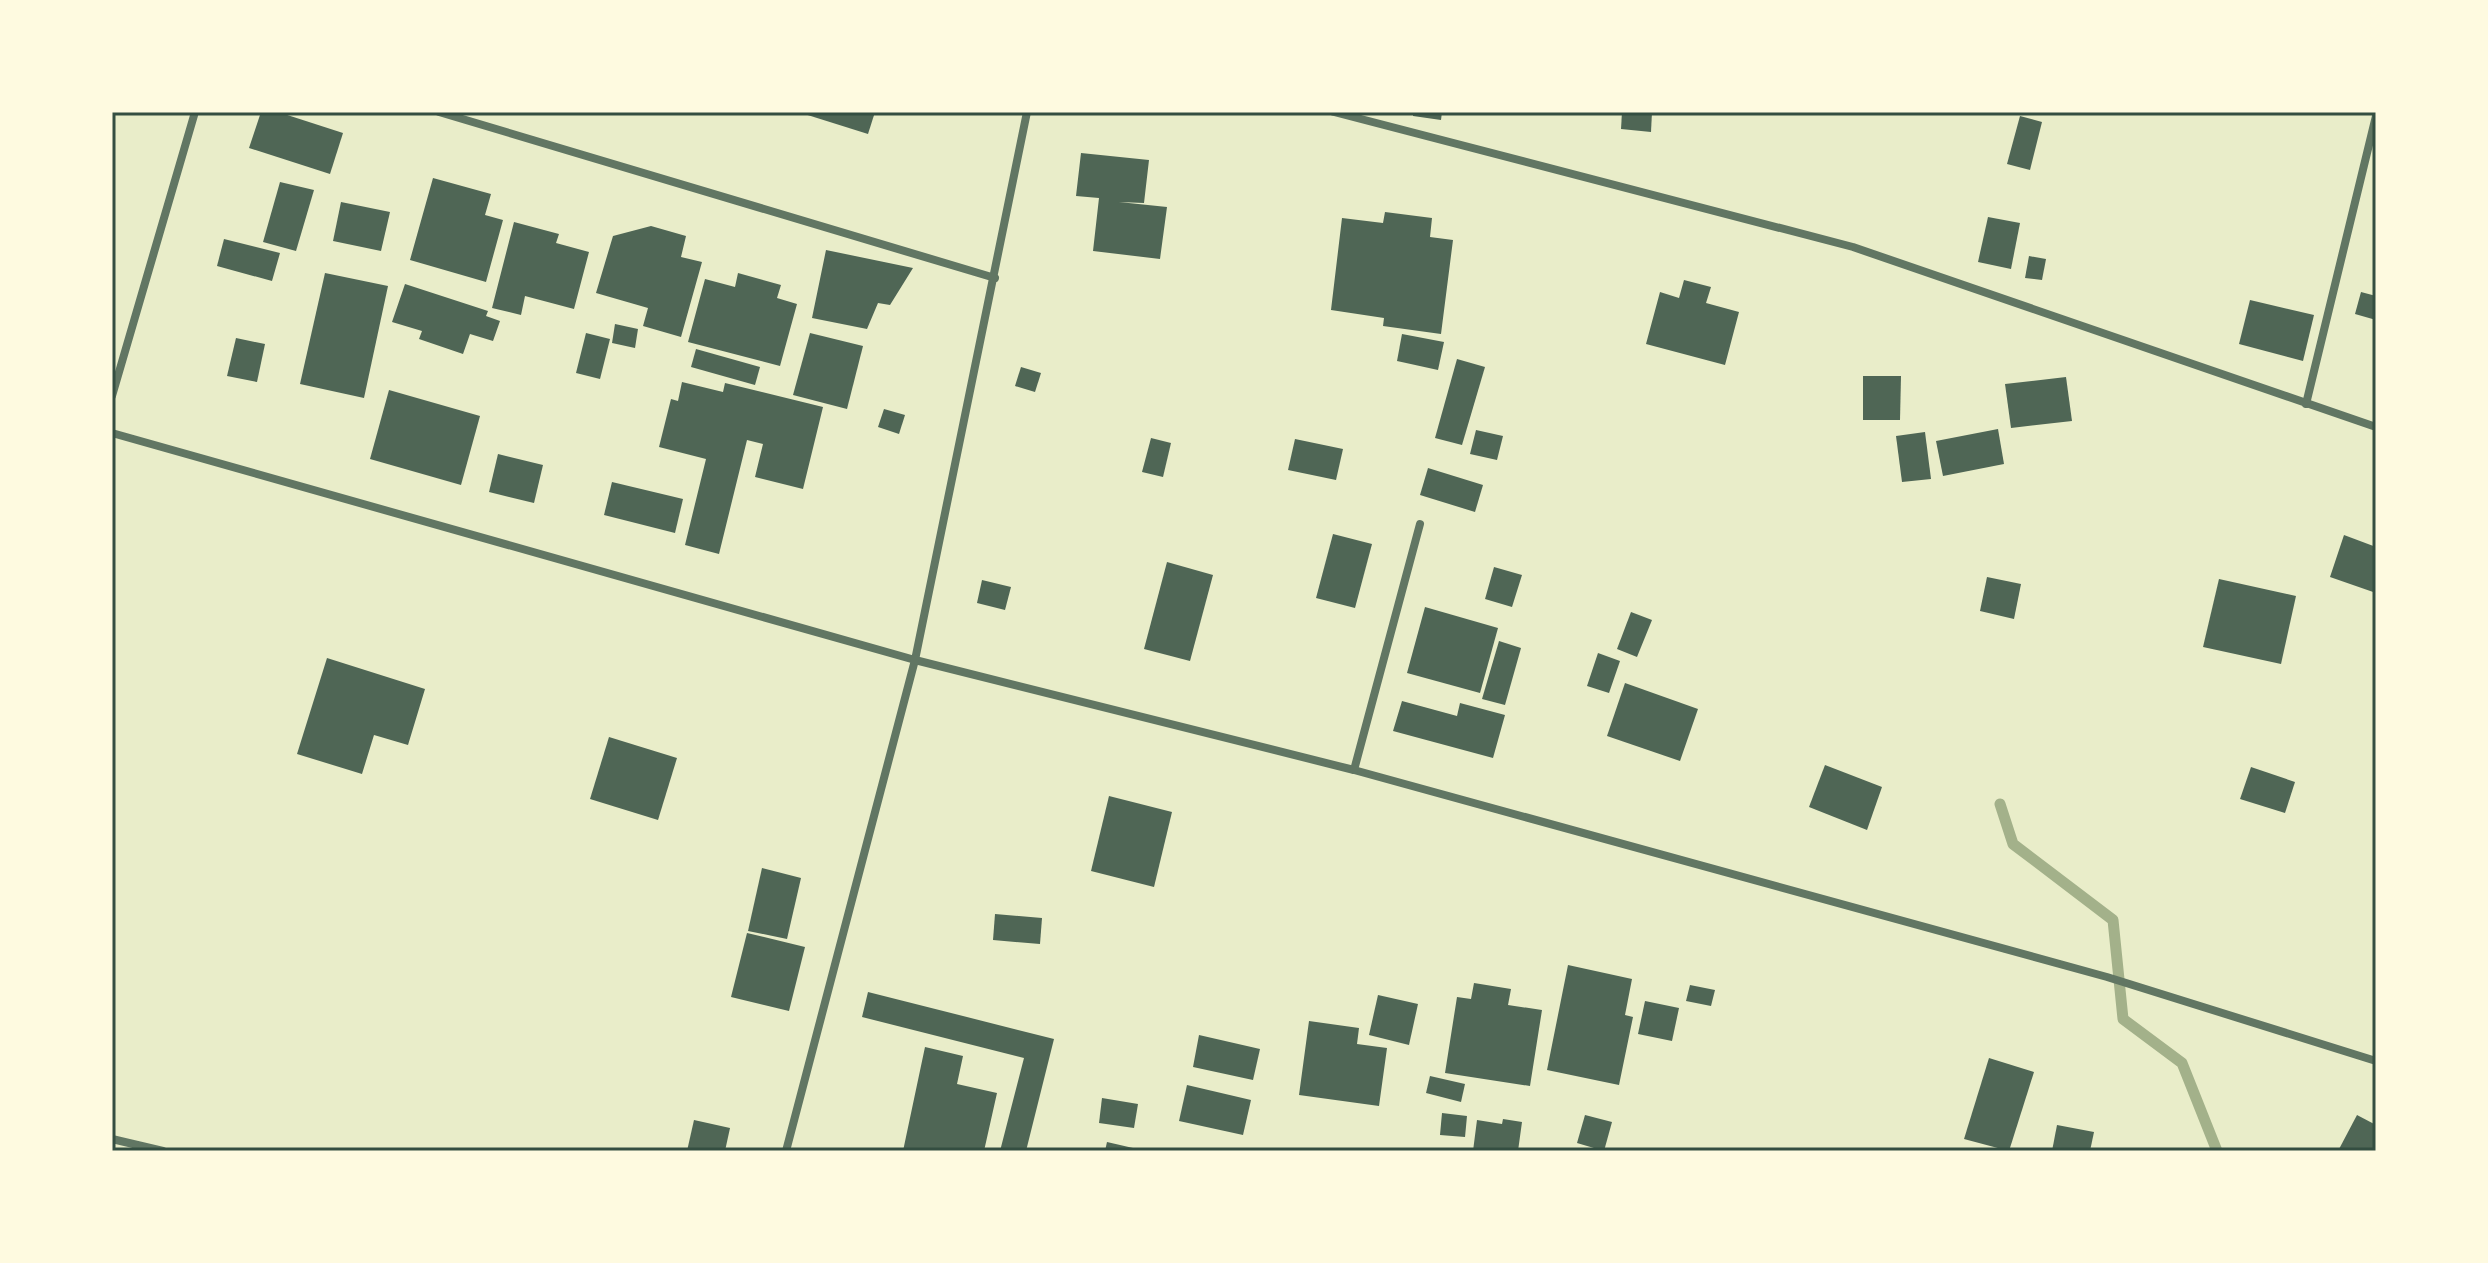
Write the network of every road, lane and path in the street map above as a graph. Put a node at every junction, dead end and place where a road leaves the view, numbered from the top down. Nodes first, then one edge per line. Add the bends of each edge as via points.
1 (195, 112) edge
2 (439, 112) edge
3 (1027, 112) edge
4 (1334, 112) edge
5 (2376, 116) edge
6 (995, 278) junction
7 (112, 396) edge
8 (2306, 404) junction
9 (2376, 427) edge
10 (112, 433) edge
11 (1420, 524) dead end
12 (915, 660) junction
13 (1354, 770) junction
14 (2376, 1061) edge
15 (112, 1139) edge
16 (163, 1151) edge
17 (786, 1151) edge

1 - 7 street
2 - 6 street
3 - 6 street
4 - 8 street via 1853,247
5 - 8 street
6 - 12 street
8 - 9 street
10 - 12 street
11 - 13 street
12 - 13 street
12 - 17 street
13 - 14 street via 2135,984
15 - 16 street

